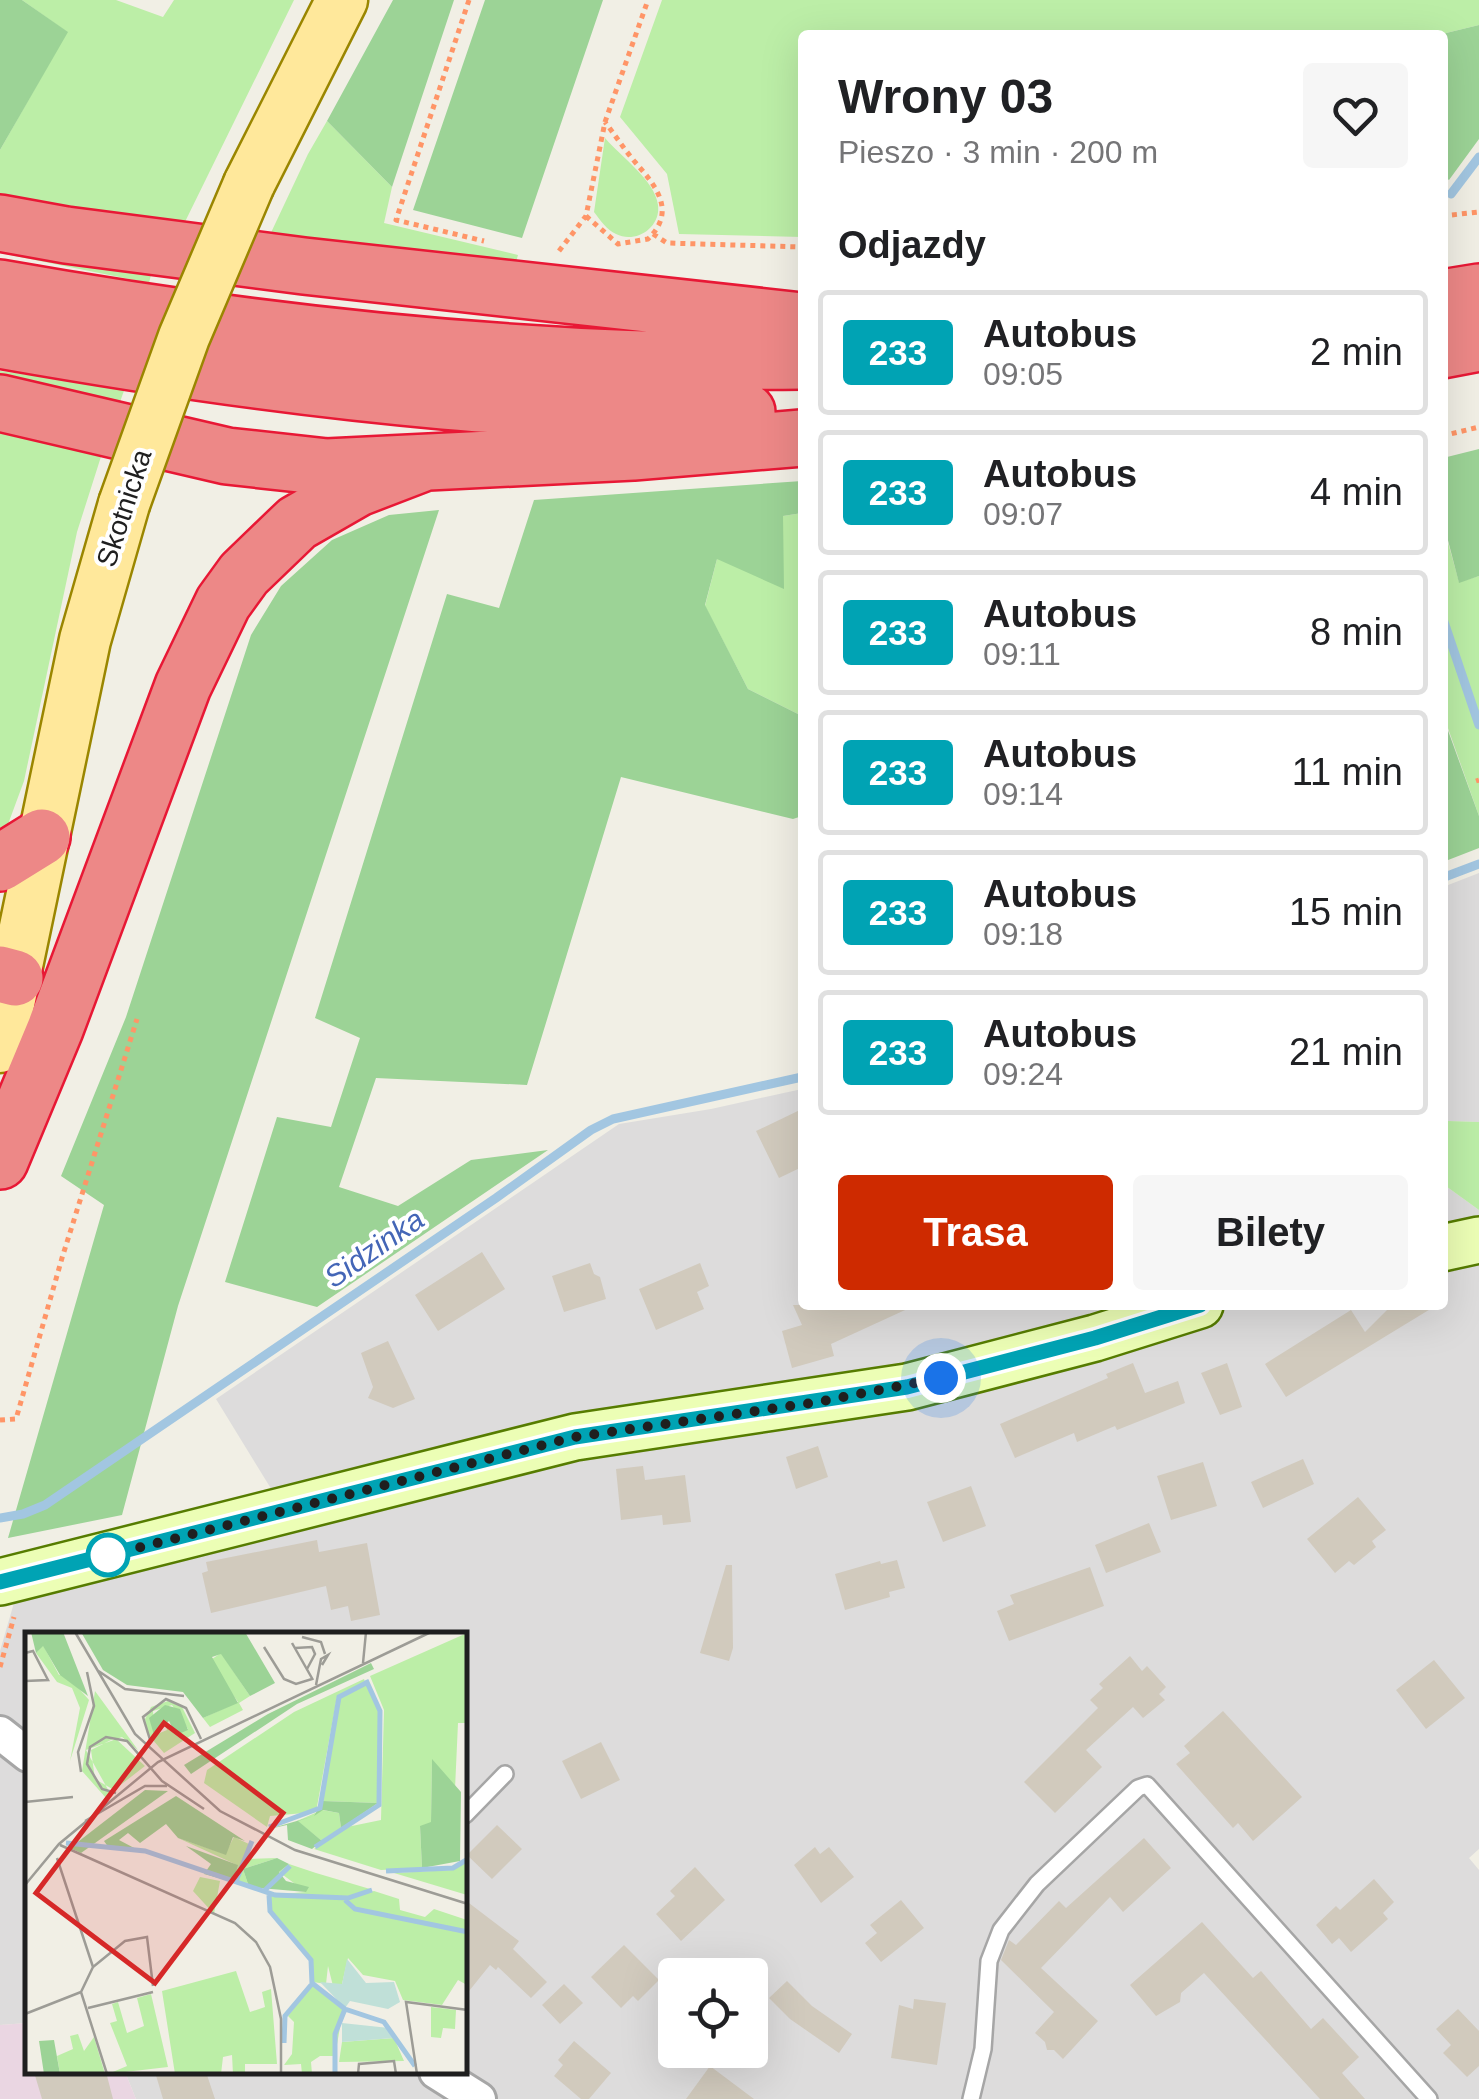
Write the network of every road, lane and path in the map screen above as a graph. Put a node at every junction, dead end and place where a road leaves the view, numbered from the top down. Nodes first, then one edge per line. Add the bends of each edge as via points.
1 (342, 0) edge
2 (468, 0) edge
3 (648, 0) edge
4 (605, 122) junction
5 (1479, 212) edge
6 (1448, 215) edge
7 (586, 216) junction
8 (0, 223) edge
9 (654, 234) junction
10 (498, 244) dead end
11 (798, 248) edge
12 (546, 252) dead end
13 (0, 288) edge
14 (1479, 292) edge
15 (1448, 297) edge
16 (798, 321) edge
17 (0, 340) edge
18 (1479, 343) edge
19 (1448, 349) edge
20 (798, 361) edge
21 (0, 402) edge
22 (798, 410) edge
23 (1479, 427) edge
24 (1448, 435) edge
25 (798, 438) edge
26 (423, 463) junction
27 (21, 850) edge
28 (7, 976) edge
29 (137, 1019) dead end
30 (0, 1047) edge
31 (0, 1161) edge
32 (1479, 1240) edge
33 (1448, 1247) edge
34 (1184, 1310) edge
35 (0, 1420) edge
36 (12, 1580) edge
37 (0, 1667) edge
38 (0, 1733) edge
39 (25, 1753) edge
40 (505, 1774) dead end
41 (468, 1812) edge
42 (439, 2074) edge
43 (479, 2099) edge
44 (971, 2099) edge
45 (1430, 2099) edge

1 - 27 main road, Skotnicka, bridge via 249,184 184,337 124,504
2 - 10 path via 396,220
3 - 4 path
4 - 7 path
4 - 9 path via 663,199
5 - 6 path
7 - 9 path via 618,244
7 - 12 path via 558,252
8 - 16 highway via 304,266
9 - 11 path via 667,243
13 - 20 highway via 396,344
14 - 15 highway
17 - 22 highway via 217,376 449,402
18 - 19 highway
21 - 26 highway via 243,458 327,468
23 - 24 path
25 - 26 highway
26 - 31 highway via 358,488 296,524 223,603 183,686
27 - 28 main road, Skotnicka
28 - 30 main road, Skotnicka
29 - 35 path via 16,1419
32 - 33 street
34 - 36 street via 907,1387 575,1437
36 - 37 path
38 - 39 street
40 - 41 lane
42 - 43 street
44 - 45 lane via 983,2049 989,1962 1001,1930 1037,1884 1147,1784

